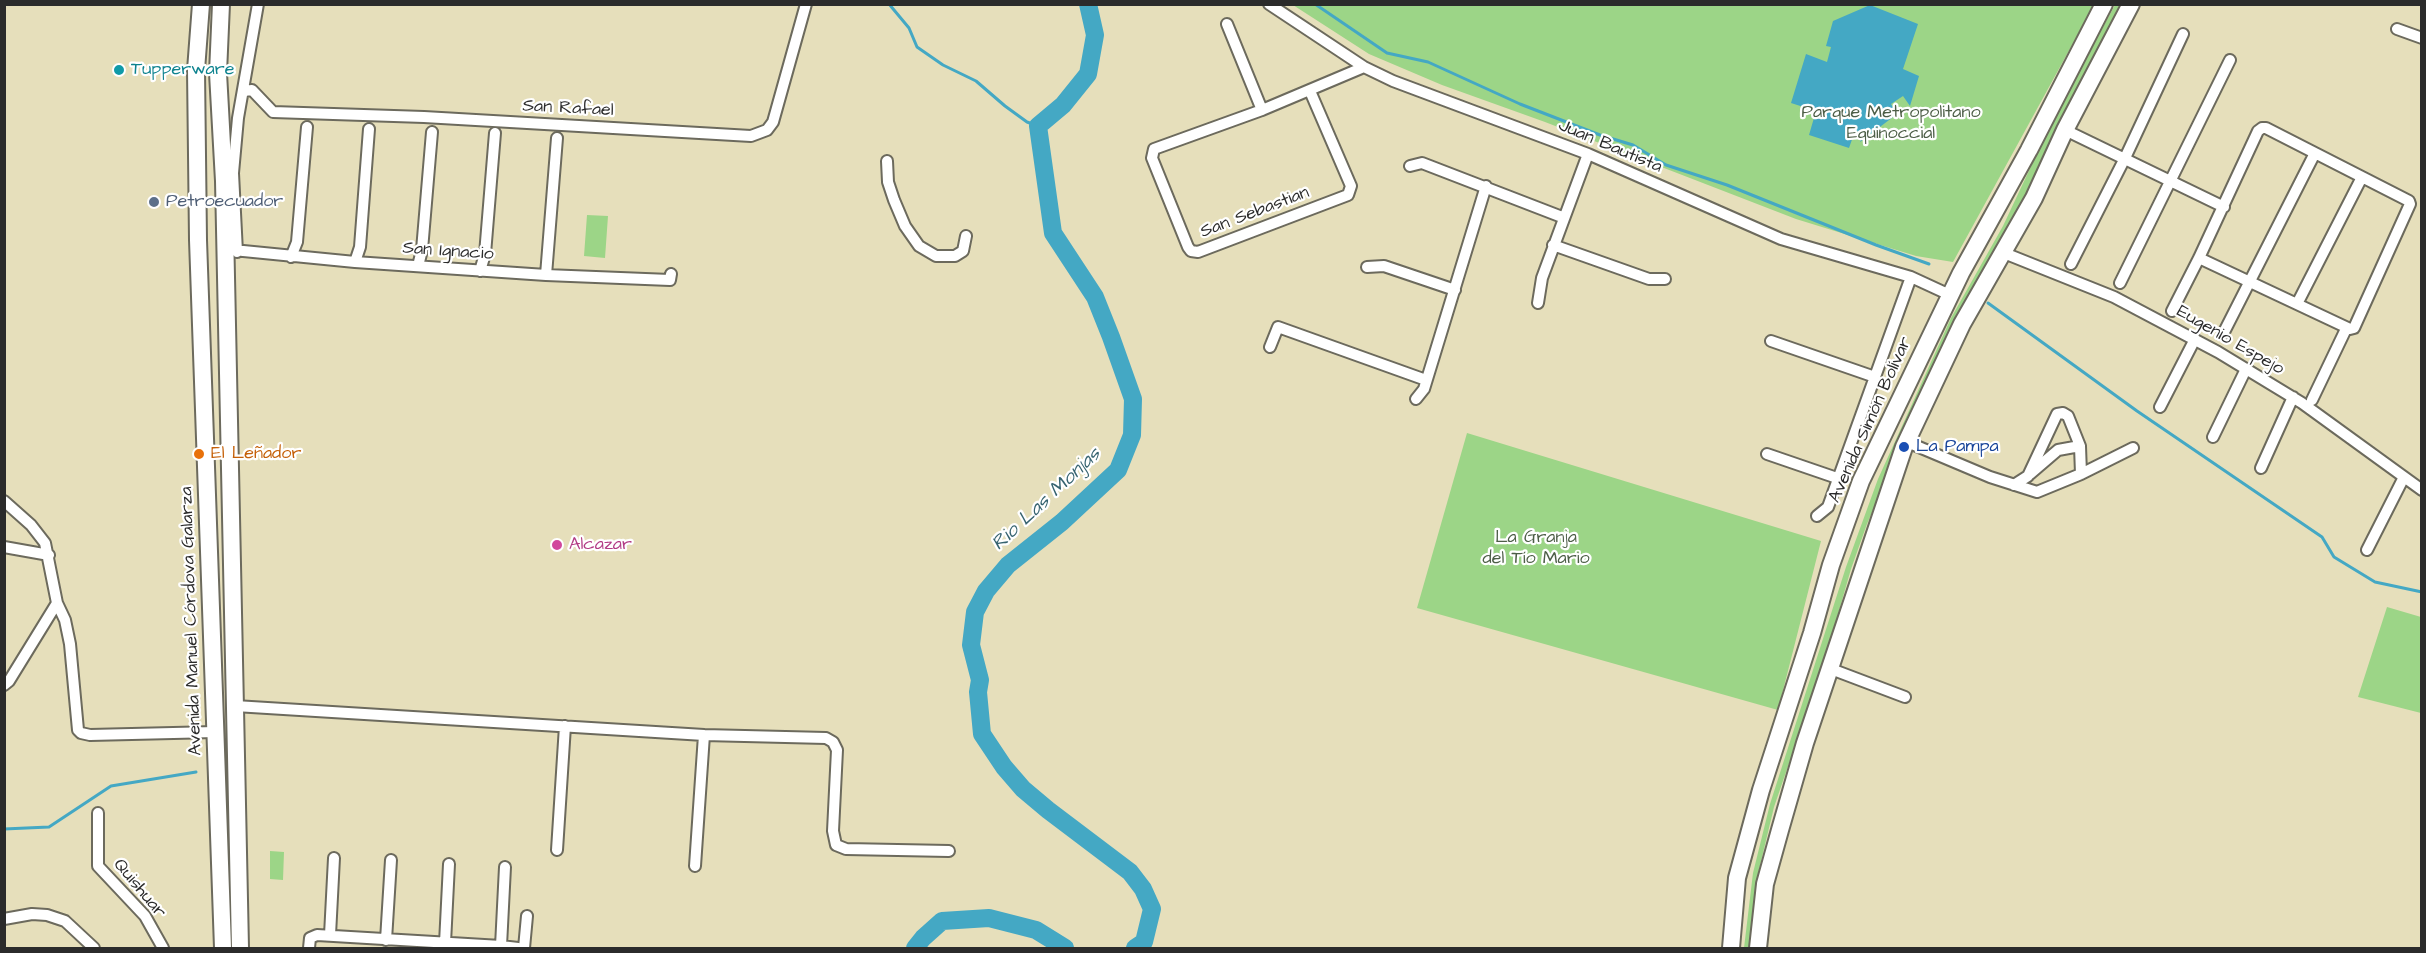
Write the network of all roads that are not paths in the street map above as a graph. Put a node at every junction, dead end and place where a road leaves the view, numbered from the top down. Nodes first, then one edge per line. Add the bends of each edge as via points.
1 (201, 4) edge
2 (221, 4) edge
3 (258, 4) edge
4 (806, 4) edge
5 (1269, 4) edge
6 (2104, 4) edge
7 (2131, 4) edge
8 (1227, 24) dead end
9 (2397, 29) dead end
10 (2183, 34) dead end
11 (2421, 38) edge
12 (2230, 60) dead end
13 (1364, 67) junction
14 (244, 91) junction
15 (1310, 91) junction
16 (1262, 110) junction
17 (307, 128) dead end
18 (369, 129) dead end
19 (2066, 130) junction
20 (432, 132) dead end
21 (495, 133) dead end
22 (557, 138) dead end
23 (2314, 153) junction
24 (1588, 154) junction
25 (2125, 158) junction
26 (886, 161) dead end
27 (1410, 166) dead end
28 (228, 177) junction
29 (2362, 177) junction
30 (198, 180) junction
31 (2170, 180) junction
32 (1486, 186) junction
33 (2224, 207) junction
34 (1562, 217) junction
35 (966, 236) dead end
36 (1553, 245) junction
37 (230, 250) junction
38 (2004, 253) junction
39 (291, 257) junction
40 (2199, 258) junction
41 (355, 262) junction
42 (2071, 264) dead end
43 (418, 266) junction
44 (1367, 267) dead end
45 (480, 271) junction
46 (546, 275) junction
47 (671, 277) dead end
48 (1911, 277) junction
49 (1665, 279) dead end
50 (2250, 282) junction
51 (2120, 283) dead end
52 (1455, 290) junction
53 (1950, 294) junction
54 (1538, 303) dead end
55 (2296, 304) junction
56 (2172, 311) dead end
57 (2346, 329) junction
58 (2223, 334) dead end
59 (2195, 339) junction
60 (1771, 341) dead end
61 (1270, 347) dead end
62 (2246, 369) junction
63 (1875, 377) junction
64 (1426, 380) junction
65 (2293, 397) junction
66 (1416, 399) dead end
67 (2312, 400) dead end
68 (2160, 407) dead end
69 (2214, 437) dead end
70 (1907, 442) junction
71 (2080, 446) junction
72 (2133, 448) dead end
73 (1767, 454) dead end
74 (2261, 468) dead end
75 (2081, 474) junction
76 (2028, 476) junction
77 (2404, 477) junction
78 (1837, 478) junction
79 (2014, 485) junction
80 (2421, 490) edge
81 (4, 501) edge
82 (1817, 516) dead end
83 (4, 547) edge
84 (2367, 550) dead end
85 (49, 555) junction
86 (57, 603) junction
87 (1831, 669) junction
88 (4, 685) edge
89 (1905, 697) dead end
90 (235, 706) junction
91 (565, 726) junction
92 (215, 732) junction
93 (704, 735) junction
94 (236, 793) junction
95 (217, 794) junction
96 (98, 813) dead end
97 (557, 850) dead end
98 (949, 851) dead end
99 (334, 858) dead end
100 (391, 860) dead end
101 (449, 864) dead end
102 (695, 866) dead end
103 (505, 867) dead end
104 (527, 916) dead end
105 (4, 919) edge
106 (330, 935) junction
107 (386, 940) junction
108 (369, 943) edge
109 (446, 943) junction
110 (425, 945) edge
111 (501, 945) junction
112 (484, 947) edge
113 (94, 948) edge
114 (163, 948) edge
115 (223, 948) edge
116 (240, 948) edge
117 (309, 948) edge
118 (518, 948) edge
119 (524, 948) edge
120 (1731, 948) edge
121 (1758, 948) edge

1 - 30 main road, Avenida Manuel Córdova Galarza via 196,70
2 - 28 main road via 218,73
3 - 14 street
4 - 14 street, San Rafael via 773,122 767,130 751,136 273,112 252,90
5 - 13 street, Juan Bautista
6 - 53 main road, Avenida Simón Bolívar
7 - 19 main road
8 - 16 street
9 - 11 street
10 - 25 street
12 - 31 street
13 - 15 street, San Sebastian
13 - 24 street, Juan Bautista
14 - 28 street
15 - 16 street, San Sebastian
15 - 16 street, San Sebastian via 1351,186 1348,195 1198,252 1191,251 1152,158 1154,149
17 - 39 street via 297,242
18 - 41 street via 360,247
19 - 25 street
19 - 38 main road
20 - 43 street
21 - 45 street via 485,254
22 - 46 street
23 - 29 street
23 - 33 street via 2262,128
23 - 50 street
24 - 34 street
24 - 48 street, Juan Bautista via 1781,239
25 - 31 street
25 - 42 street
26 - 35 street via 894,200 905,226 920,246 936,256 955,256 963,250
27 - 32 street via 1422,163
28 - 30 main road
28 - 37 main road
29 - 55 street
29 - 57 street via 2410,204 2354,328
30 - 92 main road, Avenida Manuel Córdova Galarza
31 - 33 street
31 - 51 street
32 - 34 street
32 - 52 street
33 - 40 street
34 - 36 street
36 - 49 street via 1649,279
36 - 54 street
37 - 39 street, San Ignacio
37 - 90 main road
38 - 59 street, Eugenio Espejo via 2114,297
38 - 70 main road via 1962,324
39 - 41 street, San Ignacio
40 - 50 street
40 - 56 street
41 - 43 street, San Ignacio
43 - 45 street, San Ignacio
44 - 52 street via 1384,266
45 - 46 street, San Ignacio
46 - 47 street, San Ignacio
48 - 53 street, Juan Bautista
48 - 63 street
50 - 55 street
50 - 58 street
52 - 64 street
53 - 120 main road, Avenida Simón Bolívar via 1861,481 1831,565 1740,867
55 - 57 street
57 - 67 street
59 - 62 street, Eugenio Espejo
59 - 68 street
60 - 63 street
61 - 64 street via 1278,327
62 - 65 street, Eugenio Espejo
62 - 69 street
63 - 78 street
64 - 66 street
65 - 74 street
65 - 77 street, Eugenio Espejo
70 - 79 street
70 - 87 main road
71 - 75 street
71 - 76 street via 2058,450
71 - 76 street via 2068,416 2057,414
72 - 75 street
73 - 78 street
75 - 79 street via 2037,492
76 - 79 street
77 - 80 street, Eugenio Espejo
77 - 84 street
78 - 82 street via 1828,507
81 - 85 street via 31,525
83 - 85 street
85 - 86 street
86 - 88 street
86 - 92 street via 70,644 81,733
87 - 89 street
87 - 121 main road via 1805,743 1765,884
90 - 91 street
90 - 94 main road
91 - 93 street
91 - 97 street
92 - 95 main road, Avenida Manuel Córdova Galarza
93 - 98 street via 830,739 837,750 833,831 836,845 846,849
93 - 102 street
94 - 95 main road via 226,800
94 - 116 main road
95 - 115 main road, Avenida Manuel Córdova Galarza
96 - 114 street, Quishuar via 98,866 145,916
99 - 106 street
100 - 107 street
101 - 109 street
103 - 111 street
104 - 119 street
105 - 113 street via 47,915 65,921
106 - 108 street
106 - 117 street via 312,936
107 - 108 street
107 - 110 street
109 - 110 street
109 - 112 street
111 - 112 street
111 - 118 street

